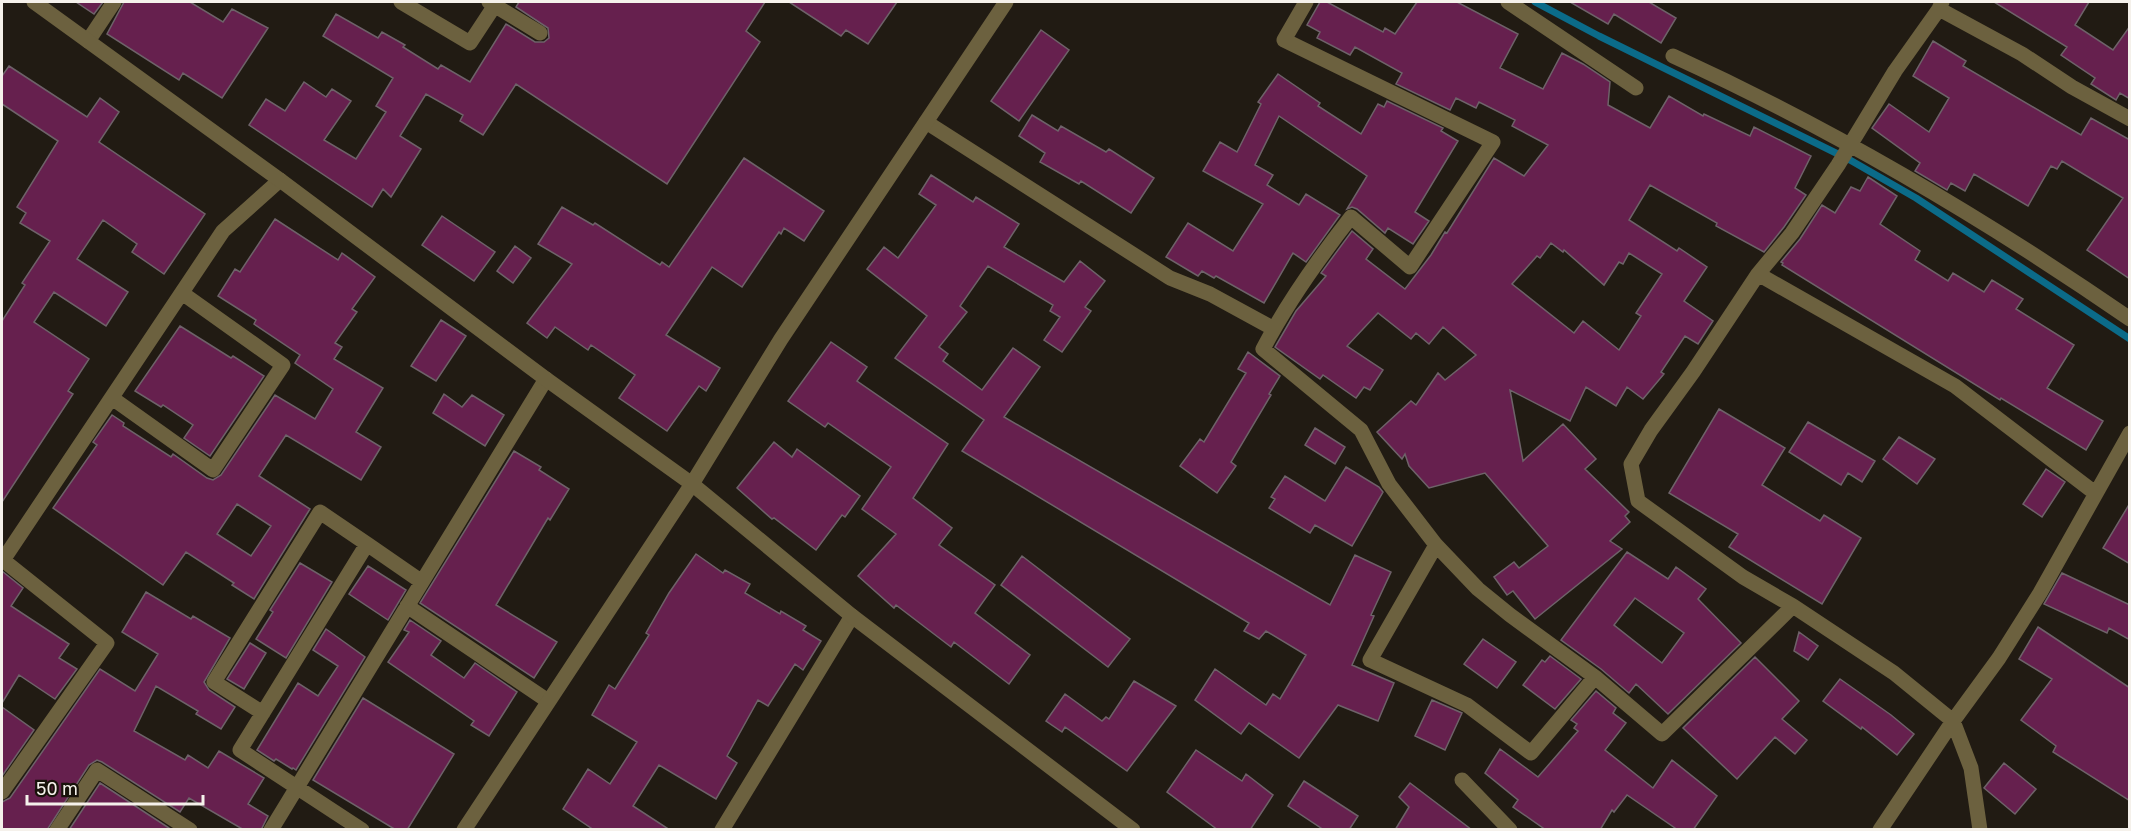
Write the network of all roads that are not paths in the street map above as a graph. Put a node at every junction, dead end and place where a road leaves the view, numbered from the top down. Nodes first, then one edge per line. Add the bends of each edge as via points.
1 (34, 2) edge
2 (114, 2) edge
3 (401, 2) edge
4 (1006, 2) edge
5 (1306, 2) edge
6 (1508, 2) edge
7 (492, 3) edge
8 (1940, 5) edge
9 (540, 33) dead end
10 (88, 41) junction
11 (1673, 56) dead end
12 (1636, 88) dead end
13 (2130, 120) edge
14 (926, 122) junction
15 (1844, 154) junction
16 (280, 180) junction
17 (1758, 274) junction
18 (182, 293) junction
19 (2130, 319) edge
20 (1274, 328) junction
21 (546, 379) junction
22 (112, 398) junction
23 (2130, 433) edge
24 (692, 484) junction
25 (2094, 493) junction
26 (367, 544) junction
27 (1436, 545) junction
28 (422, 582) junction
29 (407, 606) junction
30 (1792, 606) junction
31 (852, 616) junction
32 (1594, 677) junction
33 (548, 701) junction
34 (262, 713) junction
35 (1953, 721) junction
36 (1462, 780) dead end
37 (297, 787) junction
38 (2, 792) edge
39 (57, 830) edge
40 (190, 830) edge
41 (271, 830) edge
42 (363, 830) edge
43 (464, 830) edge
44 (722, 830) edge
45 (1134, 830) edge
46 (1510, 830) edge
47 (1880, 830) edge
48 (1980, 830) edge

1 - 10 street
2 - 10 street
3 - 7 street via 470,43
4 - 14 street
5 - 20 street via 1284,40 1492,142 1410,267 1352,217
6 - 12 street
7 - 9 street
8 - 13 street
8 - 15 street
10 - 16 street
11 - 15 street via 1722,78
14 - 20 street via 1170,278
14 - 24 street via 781,339
15 - 17 street via 1792,233
15 - 19 street via 1978,219
16 - 18 street via 223,231
16 - 21 street
17 - 25 street via 1956,386
17 - 30 street via 1631,464 1638,501 1743,577
18 - 22 street
18 - 22 street via 283,365 213,470
20 - 27 street via 1263,349 1361,430 1389,484
21 - 24 street
21 - 28 street
22 - 38 street via 3,560 107,643
23 - 25 street
24 - 31 street
24 - 33 street
25 - 35 street via 2040,593
26 - 28 street
26 - 34 street
26 - 34 street via 320,512 220,672 214,682
27 - 32 street via 1486,595
27 - 32 street via 1370,660 1467,705 1531,753
28 - 29 street
29 - 33 street
29 - 37 street
30 - 32 street via 1662,734
30 - 35 street via 1894,673
31 - 44 street
31 - 45 street
33 - 43 street
34 - 37 street via 240,750
35 - 47 street
35 - 48 street via 1971,768
36 - 46 street
37 - 41 street
37 - 42 street
39 - 40 street via 97,770

